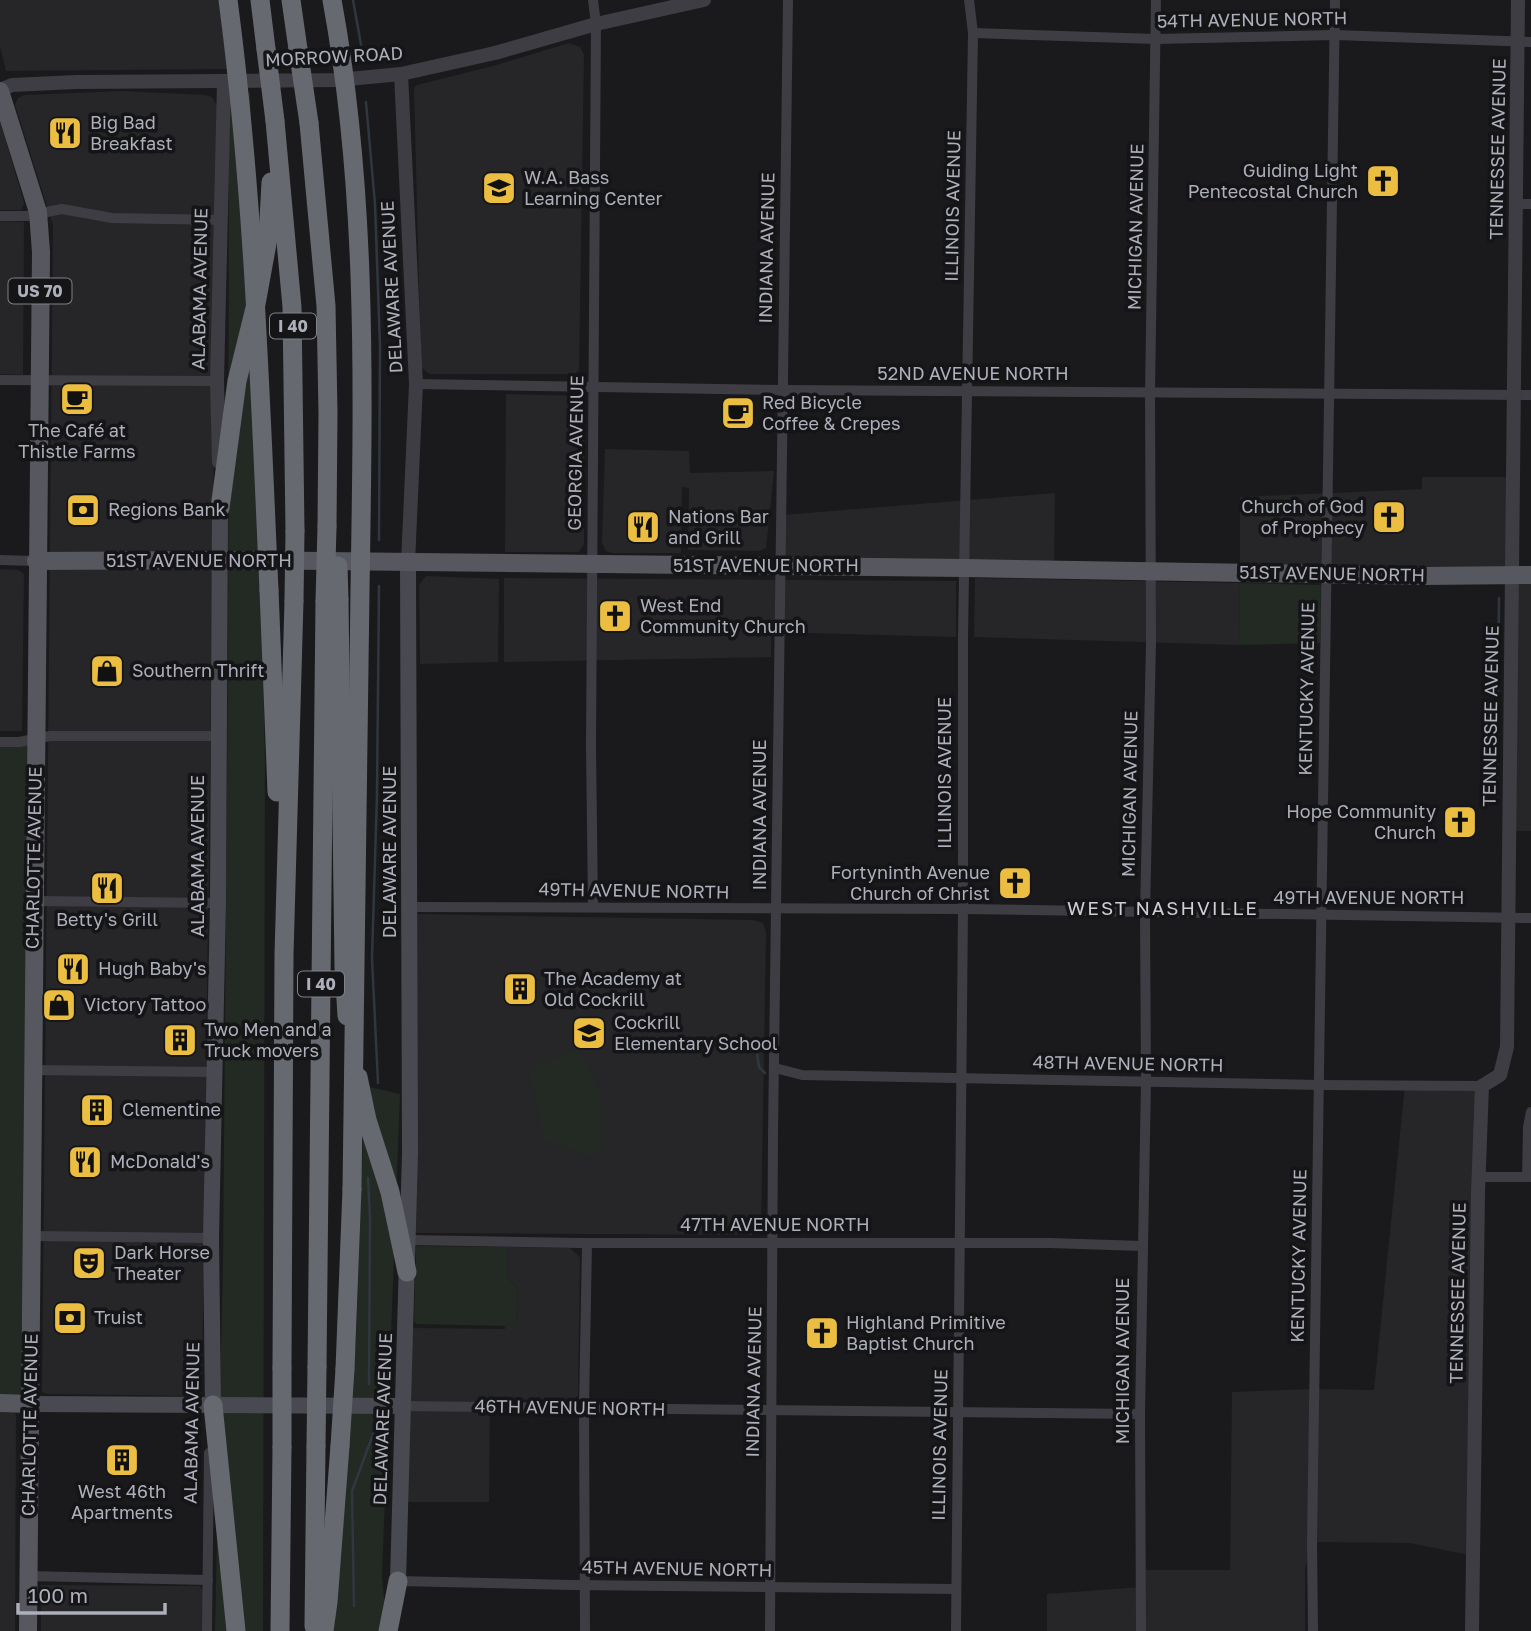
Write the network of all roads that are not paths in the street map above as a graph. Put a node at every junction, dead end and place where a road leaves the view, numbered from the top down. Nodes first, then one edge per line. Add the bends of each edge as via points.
1 (229, 0) edge
2 (260, 0) edge
3 (291, 0) edge
4 (300, 0) edge
5 (332, 0) edge
6 (593, 0) edge
7 (704, 0) edge
8 (788, 0) edge
9 (969, 0) edge
10 (1156, 0) edge
11 (1335, 0) edge
12 (1518, 0) edge
13 (596, 23) junction
14 (972, 33) junction
15 (1335, 35) junction
16 (1156, 39) junction
17 (1525, 42) edge
18 (301, 49) junction
19 (401, 74) junction
20 (224, 82) junction
21 (0, 91) edge
22 (275, 121) junction
23 (1524, 204) edge
24 (38, 212) junction
25 (0, 216) edge
26 (221, 220) junction
27 (0, 380) edge
28 (38, 380) junction
29 (218, 381) junction
30 (416, 384) junction
31 (594, 387) junction
32 (783, 390) junction
33 (967, 391) junction
34 (1150, 393) junction
35 (1329, 394) junction
36 (1514, 395) junction
37 (1531, 395) edge
38 (220, 508) junction
39 (0, 560) edge
40 (221, 560) junction
41 (36, 561) junction
42 (408, 563) junction
43 (592, 565) junction
44 (782, 566) junction
45 (965, 568) junction
46 (1151, 572) junction
47 (1326, 573) junction
48 (1513, 575) junction
49 (1531, 575) edge
50 (332, 601) junction
51 (218, 736) junction
52 (35, 739) junction
53 (0, 742) edge
54 (33, 901) junction
55 (218, 904) junction
56 (408, 907) junction
57 (593, 907) junction
58 (963, 909) junction
59 (778, 910) junction
60 (1145, 913) junction
61 (1321, 915) junction
62 (1509, 917) junction
63 (1531, 918) edge
64 (285, 956) junction
65 (775, 1068) junction
66 (32, 1070) junction
67 (215, 1072) junction
68 (961, 1078) junction
69 (1146, 1081) junction
70 (1319, 1085) junction
71 (1482, 1086) junction
72 (1531, 1112) edge
73 (1479, 1177) junction
74 (1529, 1177) edge
75 (32, 1237) junction
76 (211, 1238) junction
77 (408, 1240) junction
78 (773, 1241) junction
79 (587, 1242) junction
80 (960, 1243) junction
81 (1142, 1246) junction
82 (407, 1272) junction
83 (0, 1403) edge
84 (30, 1404) junction
85 (213, 1405) junction
86 (401, 1406) junction
87 (583, 1408) junction
88 (771, 1410) junction
89 (958, 1412) junction
90 (1140, 1414) junction
91 (28, 1576) junction
92 (208, 1580) junction
93 (398, 1581) junction
94 (585, 1585) junction
95 (770, 1587) junction
96 (956, 1588) junction
97 (28, 1631) edge
98 (207, 1631) edge
99 (236, 1631) edge
100 (280, 1631) edge
101 (314, 1631) edge
102 (324, 1631) edge
103 (388, 1631) edge
104 (398, 1631) edge
105 (585, 1631) edge
106 (770, 1631) edge
107 (956, 1631) edge
108 (1141, 1631) edge
109 (1313, 1631) edge
110 (1472, 1631) edge

1 - 64 highway, bridge via 253,257
2 - 22 highway, I 40, bridge
3 - 18 highway, I 40
4 - 18 highway
5 - 102 highway, bridge via 352,139 363,411 352,1189 345,1369
6 - 13 street, GEORGIA AVENUE
7 - 13 street, MORROW ROAD
8 - 32 street, INDIANA AVENUE
9 - 14 street, ILLINOIS AVENUE
10 - 16 street, MICHIGAN AVENUE
11 - 15 street, KENTUCKY AVENUE
12 - 17 street, TENNESSEE AVENUE
13 - 19 street, MORROW ROAD
13 - 31 street, GEORGIA AVENUE
14 - 16 street, 54TH AVENUE NORTH
14 - 33 street, ILLINOIS AVENUE
15 - 16 street, 54TH AVENUE NORTH
15 - 17 street, 54TH AVENUE NORTH
15 - 35 street, KENTUCKY AVENUE
16 - 34 street, MICHIGAN AVENUE
17 - 23 street, TENNESSEE AVENUE
18 - 50 highway, I 40, bridge via 326,306
19 - 20 street, MORROW ROAD
19 - 30 street, DELAWARE AVENUE
20 - 21 street, MORROW ROAD via 76,82 12,85
20 - 26 street, ALABAMA AVENUE
21 - 24 main road, CHARLOTTE AVENUE / US 70
22 - 38 highway via 268,238 237,381
22 - 64 highway, I 40, bridge via 292,307 295,531
23 - 36 street, TENNESSEE AVENUE
24 - 25 street
24 - 26 street via 66,209 112,218
24 - 28 main road, CHARLOTTE AVENUE / US 70
26 - 29 street, ALABAMA AVENUE
27 - 28 street
28 - 29 street
28 - 41 main road, CHARLOTTE AVENUE / US 70
29 - 38 street, ALABAMA AVENUE
30 - 31 street, 52ND AVENUE NORTH
30 - 42 street, DELAWARE AVENUE
31 - 32 street, 52ND AVENUE NORTH
31 - 43 street, GEORGIA AVENUE
32 - 33 street, 52ND AVENUE NORTH
32 - 44 street, INDIANA AVENUE
33 - 34 street, 52ND AVENUE NORTH
33 - 45 street, ILLINOIS AVENUE
34 - 35 street, 52ND AVENUE NORTH
34 - 46 street, MICHIGAN AVENUE
35 - 36 street, 52ND AVENUE NORTH
35 - 47 street, KENTUCKY AVENUE
36 - 37 street, 52ND AVENUE NORTH
36 - 48 street, TENNESSEE AVENUE
38 - 40 main road, ALABAMA AVENUE
39 - 41 street, 51ST AVENUE NORTH
40 - 41 main road, 51ST AVENUE NORTH
40 - 42 main road, 51ST AVENUE NORTH
40 - 51 main road, ALABAMA AVENUE
41 - 52 main road, CHARLOTTE AVENUE / US 70
42 - 43 main road, 51ST AVENUE NORTH
42 - 56 main road, DELAWARE AVENUE
43 - 44 main road, 51ST AVENUE NORTH
43 - 57 street, GEORGIA AVENUE
44 - 45 main road, 51ST AVENUE NORTH
44 - 59 street, INDIANA AVENUE
45 - 46 main road, 51ST AVENUE NORTH
45 - 58 street, ILLINOIS AVENUE
46 - 47 main road, 51ST AVENUE NORTH
46 - 60 street, MICHIGAN AVENUE
47 - 48 main road, 51ST AVENUE NORTH
47 - 61 street, KENTUCKY AVENUE
48 - 49 main road, 51ST AVENUE NORTH
48 - 62 street, TENNESSEE AVENUE
50 - 82 highway via 348,1027
50 - 101 highway, I 40, bridge
51 - 52 street
51 - 55 main road, ALABAMA AVENUE
52 - 53 street
52 - 54 main road, CHARLOTTE AVENUE / US 70
54 - 55 street
54 - 66 main road, CHARLOTTE AVENUE / US 70
55 - 67 main road, ALABAMA AVENUE
56 - 57 street, 49TH AVENUE NORTH
56 - 77 main road, DELAWARE AVENUE
57 - 59 street, 49TH AVENUE NORTH
58 - 59 street, 49TH AVENUE NORTH
58 - 60 street, 49TH AVENUE NORTH
58 - 68 street, ILLINOIS AVENUE
59 - 65 street, INDIANA AVENUE
60 - 61 street, 49TH AVENUE NORTH
60 - 69 street, MICHIGAN AVENUE
61 - 62 street, 49TH AVENUE NORTH
61 - 70 street, KENTUCKY AVENUE
62 - 63 street, 49TH AVENUE NORTH
62 - 71 street, TENNESSEE AVENUE via 1507,1047 1500,1075
64 - 100 highway, I 40, bridge
65 - 68 street, 48TH AVENUE NORTH via 802,1075
65 - 78 street, INDIANA AVENUE
66 - 67 street
66 - 75 main road, CHARLOTTE AVENUE / US 70
67 - 76 main road, ALABAMA AVENUE
68 - 69 street, 48TH AVENUE NORTH
68 - 80 street, ILLINOIS AVENUE
69 - 70 street, 48TH AVENUE NORTH
69 - 81 street, MICHIGAN AVENUE
70 - 71 street, 48TH AVENUE NORTH
70 - 109 street, KENTUCKY AVENUE
71 - 73 street, TENNESSEE AVENUE
72 - 74 street
73 - 74 street
73 - 110 street, TENNESSEE AVENUE
75 - 76 street
75 - 84 main road, CHARLOTTE AVENUE / US 70
76 - 85 main road, ALABAMA AVENUE
77 - 79 street, 47TH AVENUE NORTH
77 - 82 main road, DELAWARE AVENUE
78 - 79 street, 47TH AVENUE NORTH
78 - 80 street, 47TH AVENUE NORTH
78 - 88 street, INDIANA AVENUE
79 - 87 street
80 - 81 street, 47TH AVENUE NORTH
80 - 89 street, ILLINOIS AVENUE
81 - 90 street, MICHIGAN AVENUE
82 - 86 main road, DELAWARE AVENUE
83 - 84 main road, 46TH AVENUE NORTH
84 - 85 main road, 46TH AVENUE NORTH
84 - 91 main road, CHARLOTTE AVENUE / US 70
85 - 86 main road, 46TH AVENUE NORTH
85 - 92 street, ALABAMA AVENUE
85 - 99 highway
86 - 87 street, 46TH AVENUE NORTH
86 - 93 main road, DELAWARE AVENUE
87 - 88 street, 46TH AVENUE NORTH
87 - 94 street
88 - 89 street, 46TH AVENUE NORTH
88 - 95 street, INDIANA AVENUE
89 - 90 street, 46TH AVENUE NORTH
89 - 96 street, ILLINOIS AVENUE
90 - 108 street, MICHIGAN AVENUE
91 - 92 street
91 - 97 main road, CHARLOTTE AVENUE / US 70
92 - 98 street, ALABAMA AVENUE
93 - 94 street, 45TH AVENUE NORTH
93 - 103 highway
93 - 104 street, DELAWARE AVENUE
94 - 95 street, 45TH AVENUE NORTH
94 - 105 street
95 - 96 street, 45TH AVENUE NORTH
95 - 106 street, INDIANA AVENUE
96 - 107 street, ILLINOIS AVENUE

